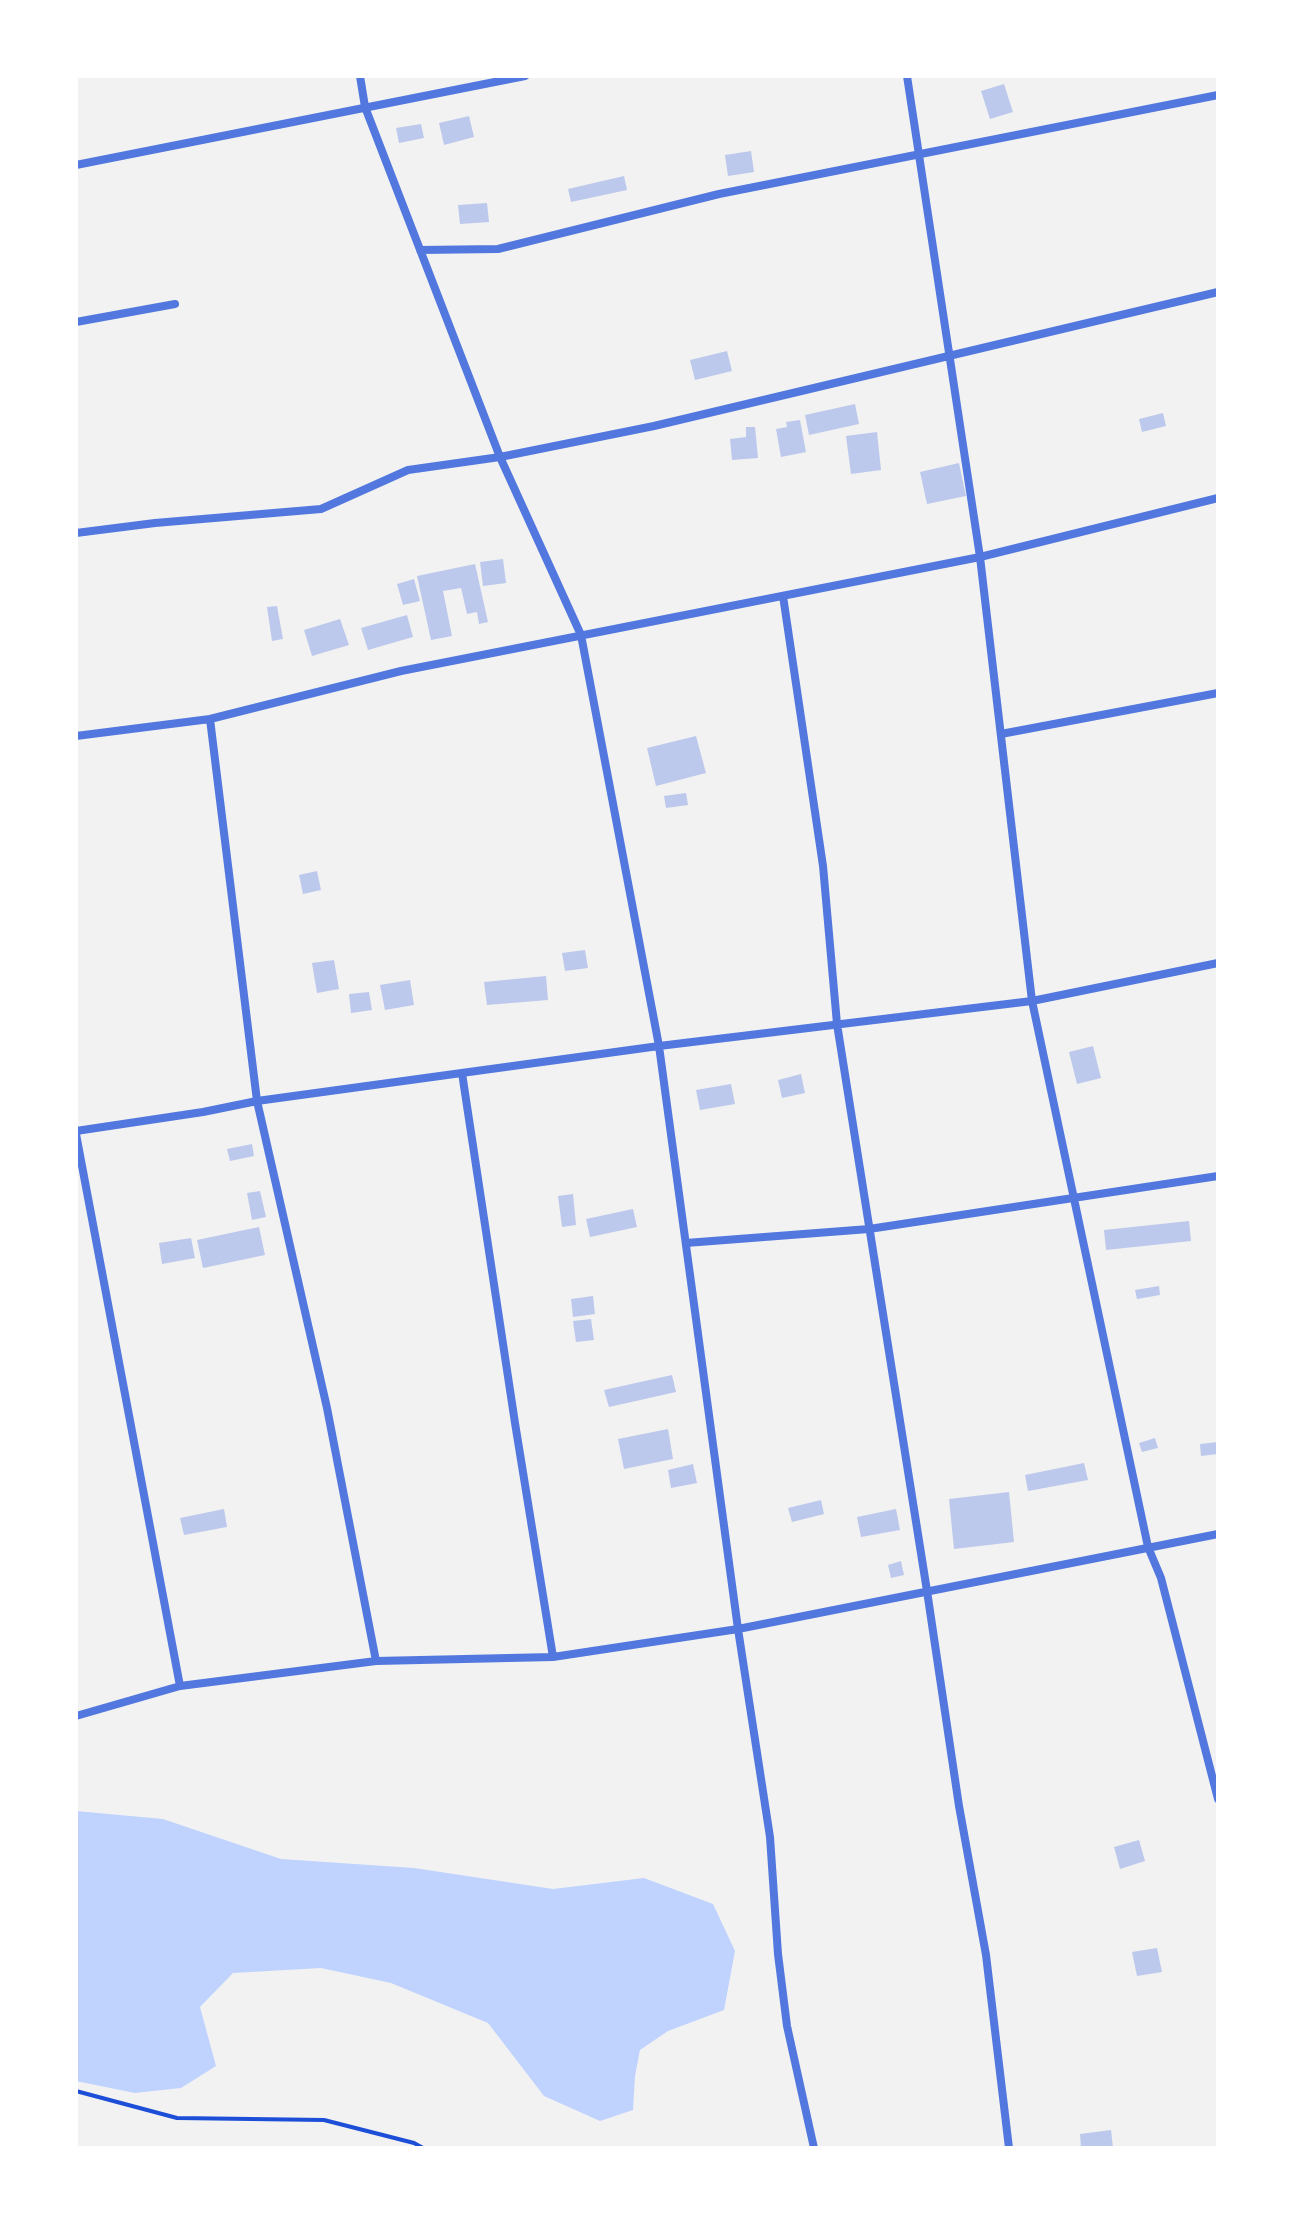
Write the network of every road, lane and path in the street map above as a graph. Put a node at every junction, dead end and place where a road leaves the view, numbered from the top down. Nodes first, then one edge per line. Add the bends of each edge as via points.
1 (360, 76) edge
2 (525, 76) edge
3 (907, 76) edge
4 (1218, 95) edge
5 (365, 107) junction
6 (919, 154) junction
7 (76, 165) edge
8 (420, 250) junction
9 (1218, 292) edge
10 (175, 304) dead end
11 (76, 322) edge
12 (951, 354) junction
13 (500, 457) junction
14 (1218, 498) edge
15 (76, 533) edge
16 (980, 557) junction
17 (783, 596) junction
18 (581, 635) junction
19 (1218, 693) edge
20 (210, 719) junction
21 (1001, 734) junction
22 (76, 736) edge
23 (1218, 963) edge
24 (1032, 1001) junction
25 (837, 1024) junction
26 (659, 1046) junction
27 (462, 1073) junction
28 (257, 1101) junction
29 (76, 1132) edge
30 (1218, 1176) edge
31 (1074, 1197) junction
32 (869, 1229) junction
33 (686, 1243) junction
34 (1218, 1534) edge
35 (1148, 1547) junction
36 (927, 1591) junction
37 (738, 1629) junction
38 (553, 1657) junction
39 (376, 1661) junction
40 (180, 1686) junction
41 (76, 1716) edge
42 (1218, 1799) edge
43 (76, 2091) edge
44 (423, 2148) edge
45 (814, 2148) edge
46 (1009, 2148) edge

1 - 5 street
2 - 5 street
3 - 6 street
4 - 6 street
5 - 7 street
5 - 8 street
6 - 8 street via 719,194 498,249
6 - 12 street
8 - 13 street
9 - 12 street
10 - 11 street
12 - 13 street via 654,426
12 - 16 street
13 - 15 street via 408,470 321,509
13 - 18 street
14 - 16 street
16 - 17 street
16 - 21 street
17 - 18 street
17 - 25 street via 823,866
18 - 20 street via 401,671
18 - 26 street
19 - 21 street
20 - 22 street
20 - 28 street
21 - 24 street
23 - 24 street
24 - 25 street
24 - 31 street
25 - 26 street
25 - 32 street
26 - 27 street
26 - 33 street
27 - 28 street
27 - 38 street
28 - 29 street
28 - 39 street via 327,1408
29 - 40 street
30 - 31 street
31 - 32 street
31 - 35 street
32 - 33 street
32 - 36 street
33 - 37 street
34 - 35 street
35 - 36 street
35 - 42 street via 1161,1578
36 - 37 street
36 - 46 street via 986,1955
37 - 38 street
37 - 45 street via 770,1837 787,2026
38 - 39 street
39 - 40 street
40 - 41 street
43 - 44 path via 177,2118 324,2120

